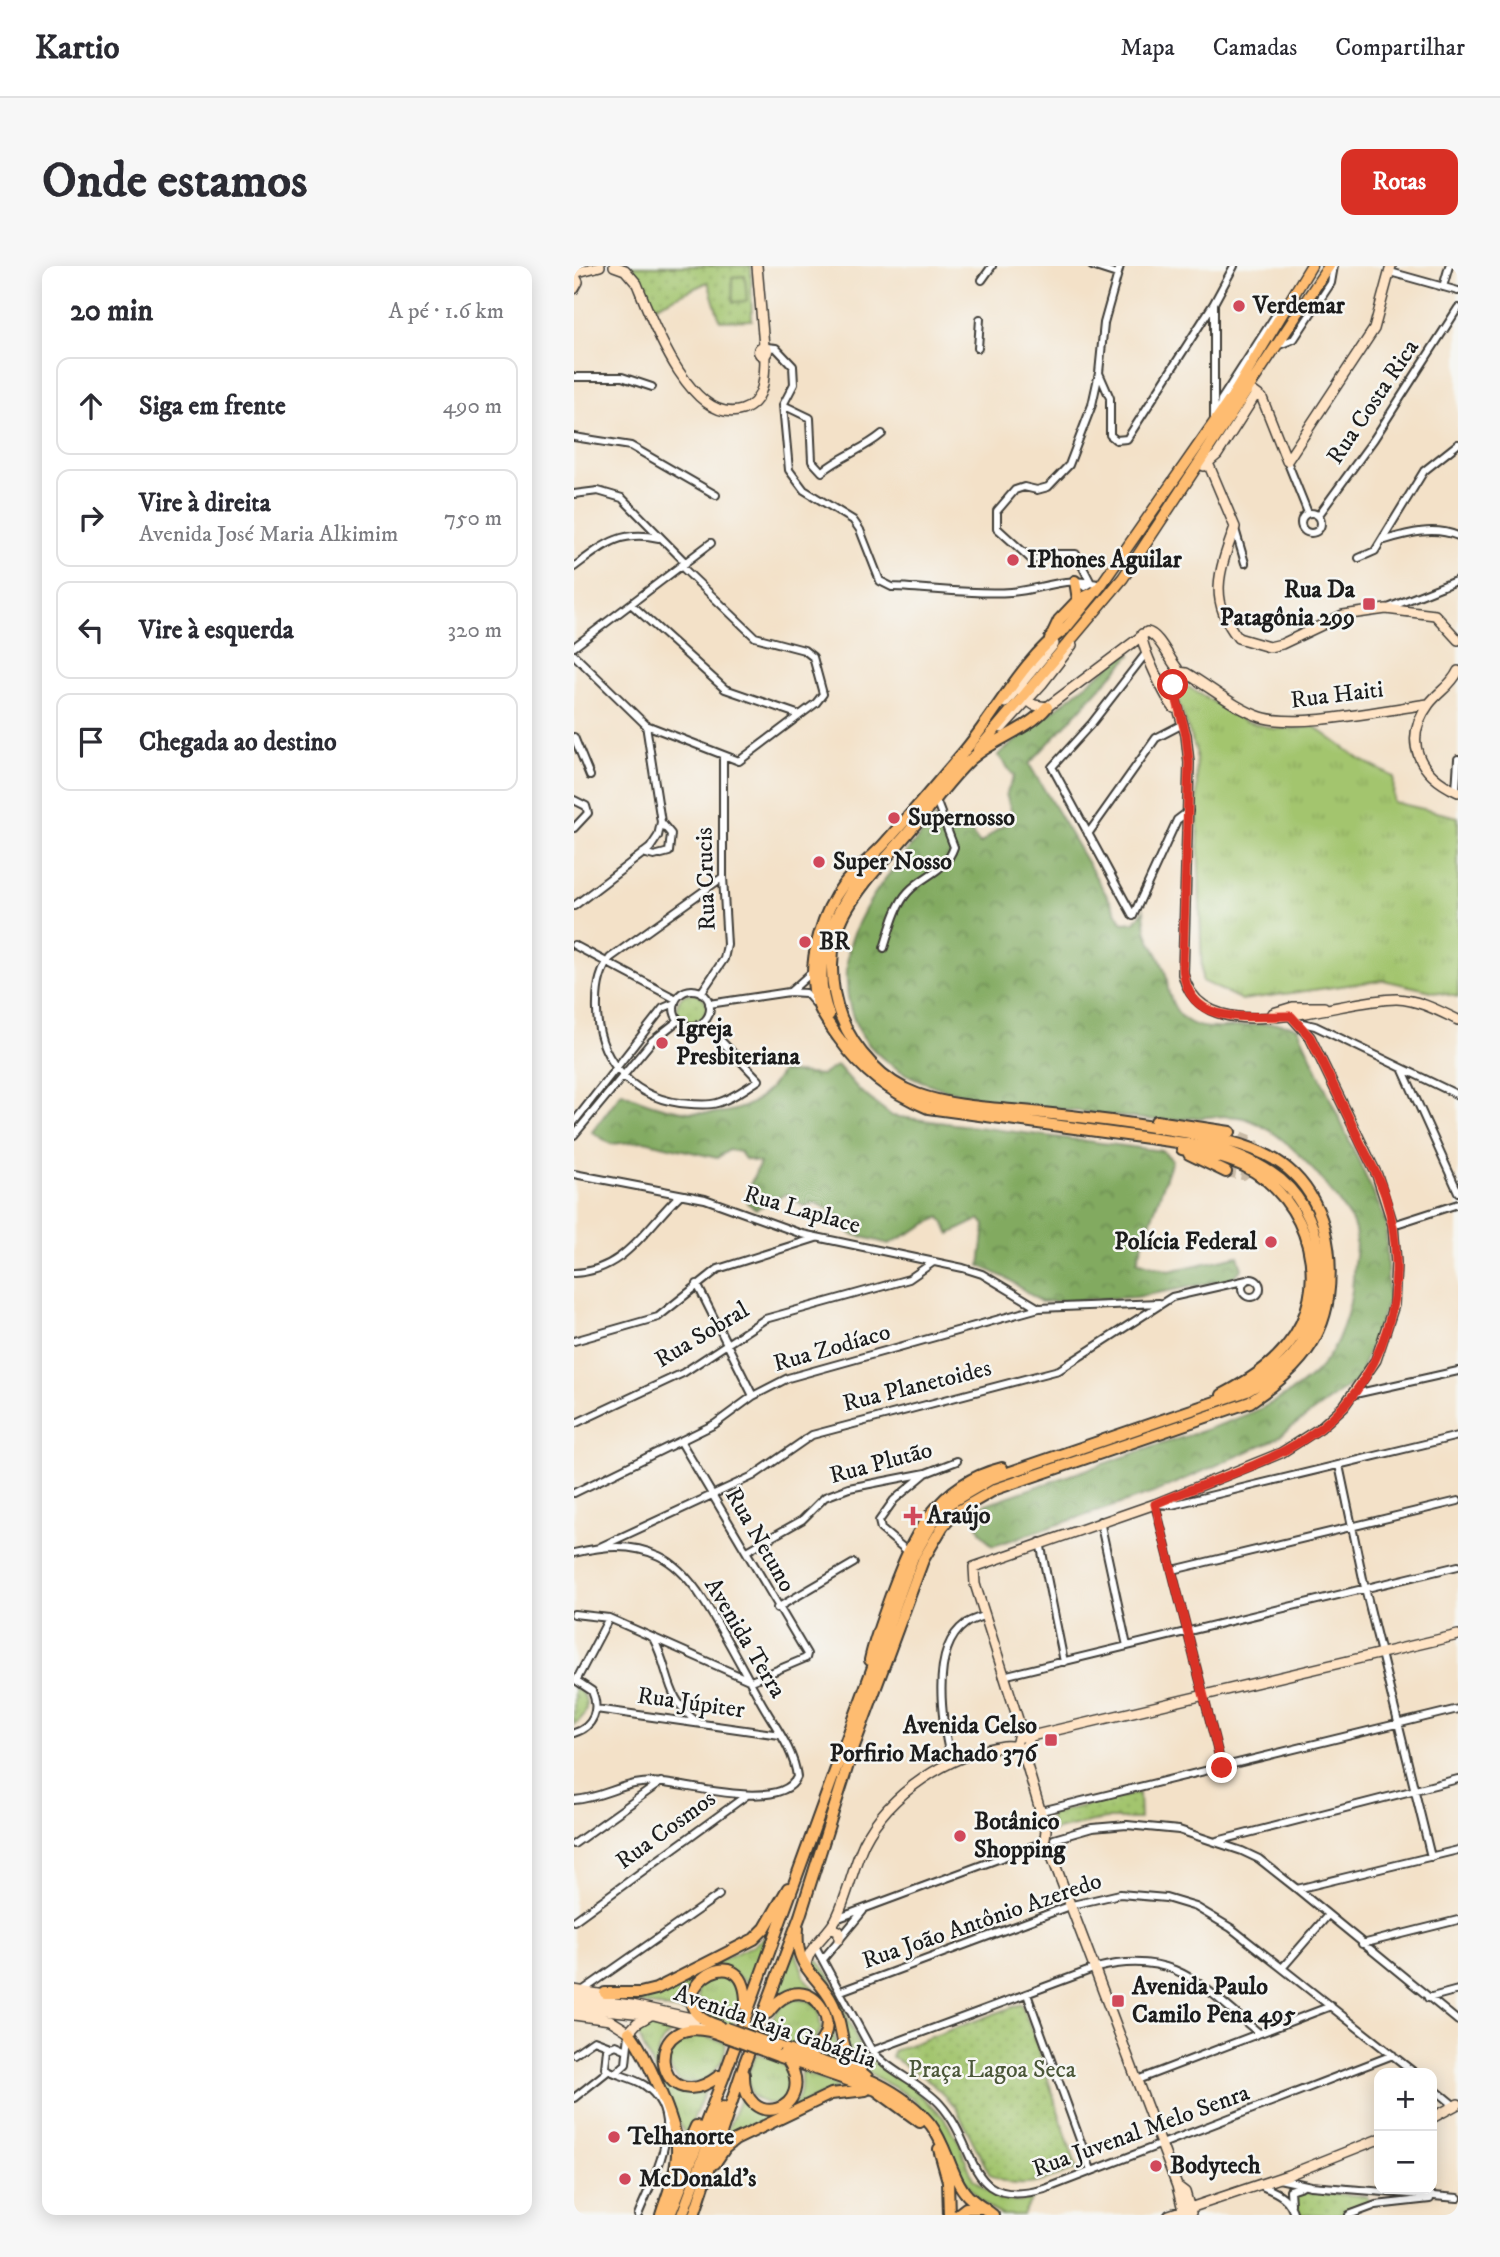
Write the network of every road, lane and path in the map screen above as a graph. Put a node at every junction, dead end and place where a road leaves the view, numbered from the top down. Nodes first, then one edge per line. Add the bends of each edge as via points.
1 (600, 266) edge
2 (614, 266) edge
3 (757, 266) edge
4 (992, 266) edge
5 (1092, 266) edge
6 (1120, 266) edge
7 (1234, 266) edge
8 (1331, 266) edge
9 (1449, 266) edge
10 (1310, 268) edge
11 (1391, 269) edge
12 (575, 274) edge
13 (1117, 274) junction
14 (982, 280) dead end
15 (1443, 287) junction
16 (574, 289) edge
17 (1458, 291) edge
18 (1214, 303) junction
19 (1458, 308) edge
20 (980, 319) dead end
21 (978, 348) dead end
22 (764, 351) junction
23 (1099, 373) junction
24 (574, 377) edge
25 (652, 387) dead end
26 (1253, 390) junction
27 (783, 405) junction
28 (1216, 418) junction
29 (882, 434) dead end
30 (574, 437) edge
31 (1458, 444) edge
32 (1287, 461) junction
33 (1206, 468) junction
34 (1189, 479) junction
35 (574, 494) edge
36 (716, 495) dead end
37 (1308, 513) junction
38 (1318, 516) junction
39 (1235, 527) junction
40 (1458, 536) edge
41 (661, 538) junction
42 (1385, 540) junction
43 (711, 544) dead end
44 (1359, 558) dead end
45 (1245, 563) dead end
46 (684, 564) junction
47 (574, 567) edge
48 (1084, 570) junction
49 (1458, 580) edge
50 (1075, 581) junction
51 (1096, 587) junction
52 (1078, 600) junction
53 (632, 605) junction
54 (1387, 609) junction
55 (1065, 629) joint
56 (1458, 640) edge
57 (1144, 644) junction
58 (1049, 645) junction
59 (574, 647) edge
60 (574, 655) edge
61 (1060, 657) junction
62 (1170, 662) junction
63 (1156, 669) junction
64 (1458, 671) edge
65 (1178, 672) junction
66 (1023, 681) junction
67 (1160, 682) junction
68 (1174, 682) junction
69 (1037, 690) junction
70 (1025, 699) junction
71 (1429, 704) junction
72 (1049, 706) junction
73 (1178, 713) junction
74 (800, 715) junction
75 (1183, 724) junction
76 (646, 726) junction
77 (574, 737) edge
78 (970, 753) junction
79 (723, 757) junction
80 (1458, 759) edge
81 (590, 776) dead end
82 (1457, 791) edge
83 (574, 800) edge
84 (936, 800) junction
85 (1189, 811) junction
86 (661, 822) junction
87 (574, 828) edge
88 (1088, 834) junction
89 (877, 851) junction
90 (643, 853) junction
91 (723, 877) junction
92 (574, 906) edge
93 (574, 945) edge
94 (884, 948) dead end
95 (607, 962) junction
96 (814, 969) junction
97 (789, 992) junction
98 (701, 993) junction
99 (676, 1001) junction
100 (709, 1007) junction
101 (1331, 1007) junction
102 (1295, 1012) junction
103 (823, 1013) junction
104 (1309, 1019) junction
105 (679, 1020) junction
106 (1458, 1020) edge
107 (703, 1022) junction
108 (1310, 1037) junction
109 (839, 1038) junction
110 (1402, 1068) junction
111 (615, 1070) junction
112 (623, 1076) junction
113 (1458, 1095) edge
114 (1111, 1120) junction
115 (574, 1122) edge
116 (1230, 1132) tunnel mouth
117 (574, 1135) edge
118 (1139, 1138) junction
119 (1180, 1149) junction
120 (1226, 1172) dead end
121 (574, 1174) edge
122 (1458, 1192) edge
123 (679, 1196) junction
124 (1458, 1204) edge
125 (1393, 1224) junction
126 (817, 1238) junction
127 (932, 1263) junction
128 (574, 1273) edge
129 (1248, 1280) dead end
130 (697, 1284) junction
131 (1161, 1303) junction
132 (1039, 1308) junction
133 (574, 1341) edge
134 (726, 1345) junction
135 (1458, 1371) edge
136 (1355, 1394) junction
137 (753, 1396) junction
138 (1194, 1410) junction
139 (574, 1424) edge
140 (1458, 1436) edge
141 (681, 1442) junction
142 (1052, 1456) junction
143 (957, 1461) dead end
144 (1339, 1465) junction
145 (926, 1473) junction
146 (574, 1493) edge
147 (713, 1497) junction
148 (1458, 1501) edge
149 (1155, 1504) junction
150 (1100, 1521) junction
151 (1352, 1526) junction
152 (1040, 1542) junction
153 (906, 1546) junction
154 (600, 1547) junction
155 (747, 1550) junction
156 (574, 1553) edge
157 (854, 1563) dead end
158 (1458, 1566) edge
159 (1173, 1570) junction
160 (1366, 1588) junction
161 (777, 1608) junction
162 (574, 1614) edge
163 (985, 1615) junction
164 (609, 1618) junction
165 (1189, 1631) junction
166 (1458, 1635) edge
167 (653, 1638) junction
168 (1127, 1646) junction
169 (1382, 1655) junction
170 (1064, 1662) junction
171 (1003, 1676) junction
172 (576, 1679) edge
173 (751, 1681) junction
174 (864, 1688) junction
175 (1206, 1697) junction
176 (596, 1709) junction
177 (1458, 1709) edge
178 (699, 1723) junction
179 (1399, 1725) junction
180 (574, 1733) edge
181 (780, 1735) junction
182 (1022, 1742) junction
183 (951, 1761) junction
184 (1222, 1768) junction
185 (1458, 1779) edge
186 (661, 1782) junction
187 (1414, 1790) junction
188 (747, 1795) junction
189 (824, 1799) junction
190 (574, 1800) edge
191 (1041, 1811) junction
192 (1049, 1841) junction
193 (1217, 1841) junction
194 (574, 1844) edge
195 (1458, 1850) edge
196 (1431, 1857) junction
197 (814, 1866) junction
198 (792, 1882) junction
199 (1297, 1889) junction
200 (719, 1895) dead end
201 (1072, 1905) junction
202 (865, 1908) junction
203 (1328, 1914) junction
204 (800, 1916) junction
205 (1458, 1920) edge
206 (574, 1921) edge
207 (833, 1923) junction
208 (839, 1939) junction
209 (1362, 1944) junction
210 (808, 1950) junction
211 (824, 1958) junction
212 (1283, 1967) junction
213 (1096, 1968) junction
214 (578, 1990) edge
215 (1458, 1990) edge
216 (841, 1992) junction
217 (605, 1993) junction
218 (1027, 1994) junction
219 (574, 1998) edge
220 (1428, 1998) junction
221 (746, 2006) junction
222 (1331, 2006) junction
223 (574, 2007) edge
224 (630, 2009) junction
225 (574, 2015) edge
226 (654, 2015) junction
227 (584, 2016) junction
228 (1458, 2021) edge
229 (708, 2026) junction
230 (759, 2028) junction
231 (626, 2029) junction
232 (1259, 2033) junction
233 (611, 2047) junction
234 (625, 2049) junction
235 (872, 2052) junction
236 (574, 2054) edge
237 (784, 2054) junction
238 (1393, 2055) junction
239 (626, 2064) junction
240 (744, 2065) junction
241 (1409, 2068) edge
242 (608, 2071) junction
243 (617, 2072) junction
244 (719, 2076) junction
245 (1138, 2080) junction
246 (634, 2081) junction
247 (875, 2086) junction
248 (1437, 2091) edge
249 (574, 2098) edge
250 (1456, 2105) edge
251 (1437, 2116) edge
252 (1374, 2141) edge
253 (1161, 2146) junction
254 (1091, 2170) junction
255 (1286, 2177) junction
256 (704, 2181) junction
257 (670, 2185) junction
258 (1311, 2186) junction
259 (1264, 2187) junction
260 (1458, 2191) edge
261 (1444, 2198) junction
262 (1458, 2198) edge
263 (1292, 2205) junction
264 (989, 2211) edge
265 (1188, 2212) edge
266 (638, 2215) edge
267 (661, 2215) edge
268 (670, 2215) edge
269 (682, 2215) edge
270 (694, 2215) edge
271 (949, 2215) edge
272 (957, 2215) edge
273 (1169, 2215) edge
274 (1294, 2215) edge
275 (1349, 2215) edge

1 - 12 street
2 - 22 street via 638,284 688,386 716,411 733,413 748,408 760,395
3 - 22 street
4 - 14 street
5 - 13 street
6 - 13 street
7 - 18 street
8 - 26 main road via 1275,347
9 - 15 street
10 - 28 main road
11 - 15 street
11 - 32 street via 1374,329
12 - 16 street via 578,284
13 - 23 street via 1104,323
15 - 17 street
18 - 23 street via 1127,439 1110,435 1111,398
18 - 28 street
19 - 38 street, Rua Costa Rica
20 - 21 street
22 - 27 street via 784,354 793,366 795,377
23 - 48 street via 1069,465 1048,487 1015,491 997,511 997,528 1032,560 1069,552 1079,558
24 - 25 street via 622,377
26 - 32 street via 1262,398
26 - 33 street
26 - 34 main road
27 - 29 street via 810,418 813,461 822,472
27 - 50 street via 789,470 804,489 852,520 880,580 892,587 984,592
28 - 51 main road
30 - 36 street via 631,446
31 - 42 street via 1424,471
32 - 37 street
33 - 34 street
33 - 39 street
34 - 61 main road via 1122,579
35 - 41 street via 598,491 622,498
37 - 38 street
37 - 38 street via 1301,524 1310,533 1319,529
39 - 45 street
39 - 54 street via 1219,575 1219,595 1223,615 1238,638 1269,647 1343,615
40 - 42 street via 1445,531 1414,532
41 - 46 street
41 - 47 street via 626,535
42 - 44 street
43 - 46 street
46 - 53 street
46 - 74 street via 755,636 804,650 813,657 823,694
48 - 50 street
48 - 51 street
49 - 54 street
50 - 51 street
50 - 52 highway
51 - 52 highway
51 - 55 main road
52 - 58 highway via 1059,620
53 - 59 street
53 - 74 street via 724,689
54 - 56 street via 1435,615
55 - 58 highway
57 - 62 street via 1154,633
57 - 63 street
57 - 72 street via 1128,647
57 - 88 street via 1092,723 1052,767
58 - 61 street
58 - 66 street
58 - 78 highway
60 - 76 street
61 - 69 street
61 - 70 main road
62 - 63 street
62 - 65 street
63 - 67 street
64 - 71 street via 1453,682
65 - 68 street
65 - 71 street, Rua Haiti via 1259,717 1279,721
66 - 70 street
66 - 78 street
67 - 68 street
67 - 73 street
68 - 73 street
69 - 70 street
69 - 72 street
70 - 72 street
70 - 78 main road
71 - 82 street via 1417,734 1418,758 1437,782
72 - 78 highway
73 - 75 street
74 - 79 street via 739,761
75 - 85 street
75 - 88 street via 1156,738
76 - 79 street
76 - 86 street
77 - 81 street
78 - 84 highway
78 - 89 highway
79 - 91 street, Rua Crucis
80 - 82 street
83 - 87 street via 589,813
84 - 94 street via 954,847 943,868 908,892
84 - 114 highway via 856,894 843,916 832,960 833,987 845,1028 874,1066 916,1094 992,1108
85 - 88 street via 1177,820 1133,916
85 - 102 street via 1183,963 1191,997 1215,1014
86 - 90 street via 658,836
86 - 90 street via 671,834 669,852
89 - 96 highway via 844,883 829,909
89 - 109 highway via 836,912 827,935 823,989
90 - 92 street
91 - 95 street
91 - 98 street, Rua Crucis via 727,945 724,959
93 - 95 street
95 - 99 street
95 - 111 street via 599,985 597,1018 601,1044
96 - 97 street
96 - 103 highway via 814,990
97 - 100 street
97 - 103 street via 806,993
98 - 99 street via 688,990
98 - 100 street
99 - 105 street
99 - 111 street via 669,1002
100 - 107 street
101 - 102 street
101 - 104 street
101 - 106 street via 1401,999
102 - 104 street
102 - 104 street
102 - 108 street
103 - 109 highway
104 - 108 street
104 - 110 street
105 - 107 street via 691,1026
105 - 112 street via 661,1032
107 - 112 street via 759,1080 717,1103 692,1104 653,1096
108 - 125 street via 1377,1175
109 - 118 highway via 879,1084 928,1108
110 - 113 street
110 - 122 street
111 - 112 street
111 - 115 street
112 - 117 street
114 - 116 highway via 1189,1124
114 - 197 highway via 1237,1143 1287,1168 1314,1202 1326,1233 1329,1286 1321,1326 1303,1359 1250,1402 996,1489 956,1511 923,1560
118 - 119 highway
118 - 138 highway via 1214,1147 1258,1164 1299,1201 1317,1239 1319,1300 1294,1354 1247,1391
119 - 120 highway
119 - 138 highway via 1244,1166 1275,1187 1299,1217 1311,1262 1303,1319 1286,1347 1261,1371
121 - 123 street, Rua Laplace
123 - 126 street, Rua Laplace via 705,1199
123 - 128 street via 637,1245 617,1260
124 - 125 street
125 - 136 street via 1394,1305 1376,1360
126 - 127 street, Rua Laplace
126 - 130 street via 718,1269
127 - 132 street, Rua Laplace via 982,1275
127 - 134 street, Rua Sobral via 909,1279 765,1319
129 - 131 street, Rua Planetoides
130 - 133 street via 658,1317
130 - 134 street
131 - 132 street, Rua Zodíaco
131 - 147 street, Rua Planetoides via 1059,1370 812,1435
132 - 137 street, Rua Zodíaco via 788,1378
134 - 137 street
134 - 139 street, Rua Sobral via 684,1373
135 - 136 street
136 - 149 street via 1320,1429 1281,1453
137 - 141 street, Rua Zodíaco
138 - 142 highway
140 - 144 street
141 - 146 street, Rua Zodíaco
141 - 147 street, Rua Netuno
142 - 153 highway via 991,1471 961,1485 927,1516
142 - 174 highway via 966,1492 934,1519 913,1557
143 - 145 street, Rua Plutão
144 - 149 street via 1172,1505
144 - 151 street
145 - 153 street via 894,1500 878,1521 881,1530
145 - 155 street, Rua Plutão via 825,1497 802,1520
147 - 154 street, Rua Planetoides
147 - 155 street, Rua Netuno
148 - 151 street
149 - 150 street
149 - 159 street
150 - 152 street
150 - 168 street
151 - 159 street
151 - 160 street
152 - 163 street via 974,1567
152 - 170 street
153 - 174 highway via 873,1643
154 - 156 street, Avenida Terra
154 - 173 street, Avenida Terra via 632,1547 660,1556 681,1572
155 - 161 street, Rua Netuno
157 - 161 street
158 - 160 street
159 - 165 street
160 - 165 street
160 - 169 street
161 - 173 street, Rua Netuno via 807,1656
162 - 164 street
163 - 171 street
163 - 183 street via 964,1625 949,1649 941,1716
164 - 167 street
164 - 172 street
165 - 168 street
165 - 175 street
166 - 169 street
167 - 173 street
167 - 178 street via 677,1704
168 - 170 street
169 - 175 street
169 - 179 street
170 - 171 street
171 - 182 street
172 - 176 street via 592,1691
173 - 181 street, Avenida Terra
174 - 189 highway
175 - 182 street
175 - 184 street
176 - 178 street, Rua Júpiter
176 - 180 street via 587,1727
177 - 179 street
178 - 181 street, Rua Júpiter
179 - 184 street
179 - 187 street
181 - 188 street, Avenida Terra via 795,1766 794,1785 784,1792
182 - 183 street
182 - 191 street
183 - 207 street via 876,1821
184 - 191 street
185 - 187 street
186 - 188 street
186 - 190 street via 633,1782
186 - 194 street
187 - 193 street
187 - 196 street
188 - 206 street, Rua Cosmos
189 - 198 highway
189 - 268 highway
191 - 192 street
192 - 193 street via 1091,1828 1127,1825 1179,1830
192 - 201 street
192 - 202 street
193 - 199 street via 1259,1859
195 - 196 street
196 - 199 street
197 - 204 highway
197 - 269 highway
198 - 217 highway via 754,1939 656,1989
198 - 221 highway
199 - 203 street
200 - 214 street
201 - 212 street, Rua João Antônio Azeredo via 1120,1894 1166,1898 1196,1907 1231,1927
201 - 213 street
201 - 216 street, Rua João Antônio Azeredo
202 - 207 street
202 - 208 street
203 - 209 street
203 - 212 street
204 - 210 highway
204 - 230 highway
205 - 209 street
207 - 208 street
207 - 210 street
208 - 211 street
209 - 220 street
210 - 211 street, Rua Juvenal Melo Senra
210 - 247 highway via 806,1967 832,2002 845,2052
211 - 216 street, Rua Juvenal Melo Senra
212 - 222 street, Rua João Antônio Azeredo
213 - 218 street
213 - 232 street via 1141,1961 1178,1970
213 - 245 street
214 - 217 street
215 - 220 street
216 - 235 street, Rua Juvenal Melo Senra
217 - 224 street
218 - 235 street
218 - 254 street
219 - 224 street, Avenida Raja Gabáglia
220 - 228 street
221 - 229 highway via 745,1988 737,1976 723,1970 706,1973 692,1994 694,2007
221 - 244 highway
222 - 232 street
222 - 238 street, Rua João Antônio Azeredo
223 - 224 street
224 - 226 street, Avenida Raja Gabáglia
224 - 227 street
224 - 229 street, Avenida Raja Gabáglia via 677,2013
225 - 227 street
226 - 229 street, Avenida Raja Gabáglia
226 - 231 street
227 - 231 street via 610,2020
229 - 237 highway, Avenida Raja Gabáglia, bridge
229 - 244 highway via 674,2035 665,2045 663,2066 672,2081 688,2088 701,2087
230 - 237 highway via 778,2001 796,1994 814,1998 826,2017 825,2034 811,2050
230 - 240 highway
231 - 233 street
231 - 234 street
231 - 257 highway via 644,2057 676,2136 677,2159
232 - 245 street
233 - 234 street
233 - 236 street via 590,2041
233 - 242 street via 604,2065
234 - 239 street
235 - 254 street, Rua Juvenal Melo Senra via 941,2105 960,2132 979,2178 993,2189 1025,2194
237 - 240 highway via 796,2077 796,2090 777,2109 759,2108 750,2102 744,2090
237 - 247 highway, Avenida Raja Gabáglia
238 - 241 street, Rua João Antônio Azeredo
238 - 253 street, Rua Juvenal Melo Senra
239 - 243 street
239 - 246 street
240 - 256 highway
242 - 243 street
242 - 249 street
243 - 246 street
244 - 257 highway
245 - 253 street
246 - 266 street via 652,2092 664,2114 668,2135
247 - 256 highway via 831,2094 735,2140 724,2148
247 - 264 highway, Avenida Raja Gabáglia via 915,2107 948,2153 967,2195
247 - 271 highway, Avenida Raja Gabáglia via 903,2106 935,2140 948,2181
248 - 250 street
250 - 251 street
252 - 255 street
253 - 254 street, Rua Juvenal Melo Senra
253 - 265 street via 1177,2186 1185,2192
255 - 258 street
255 - 259 street
255 - 265 street via 1273,2177
256 - 270 highway
257 - 267 highway
258 - 261 street
258 - 263 street via 1290,2190
259 - 263 street
259 - 265 street
260 - 261 street
261 - 262 street
261 - 275 street via 1376,2205
263 - 274 street
264 - 272 highway via 966,2208
265 - 273 street

